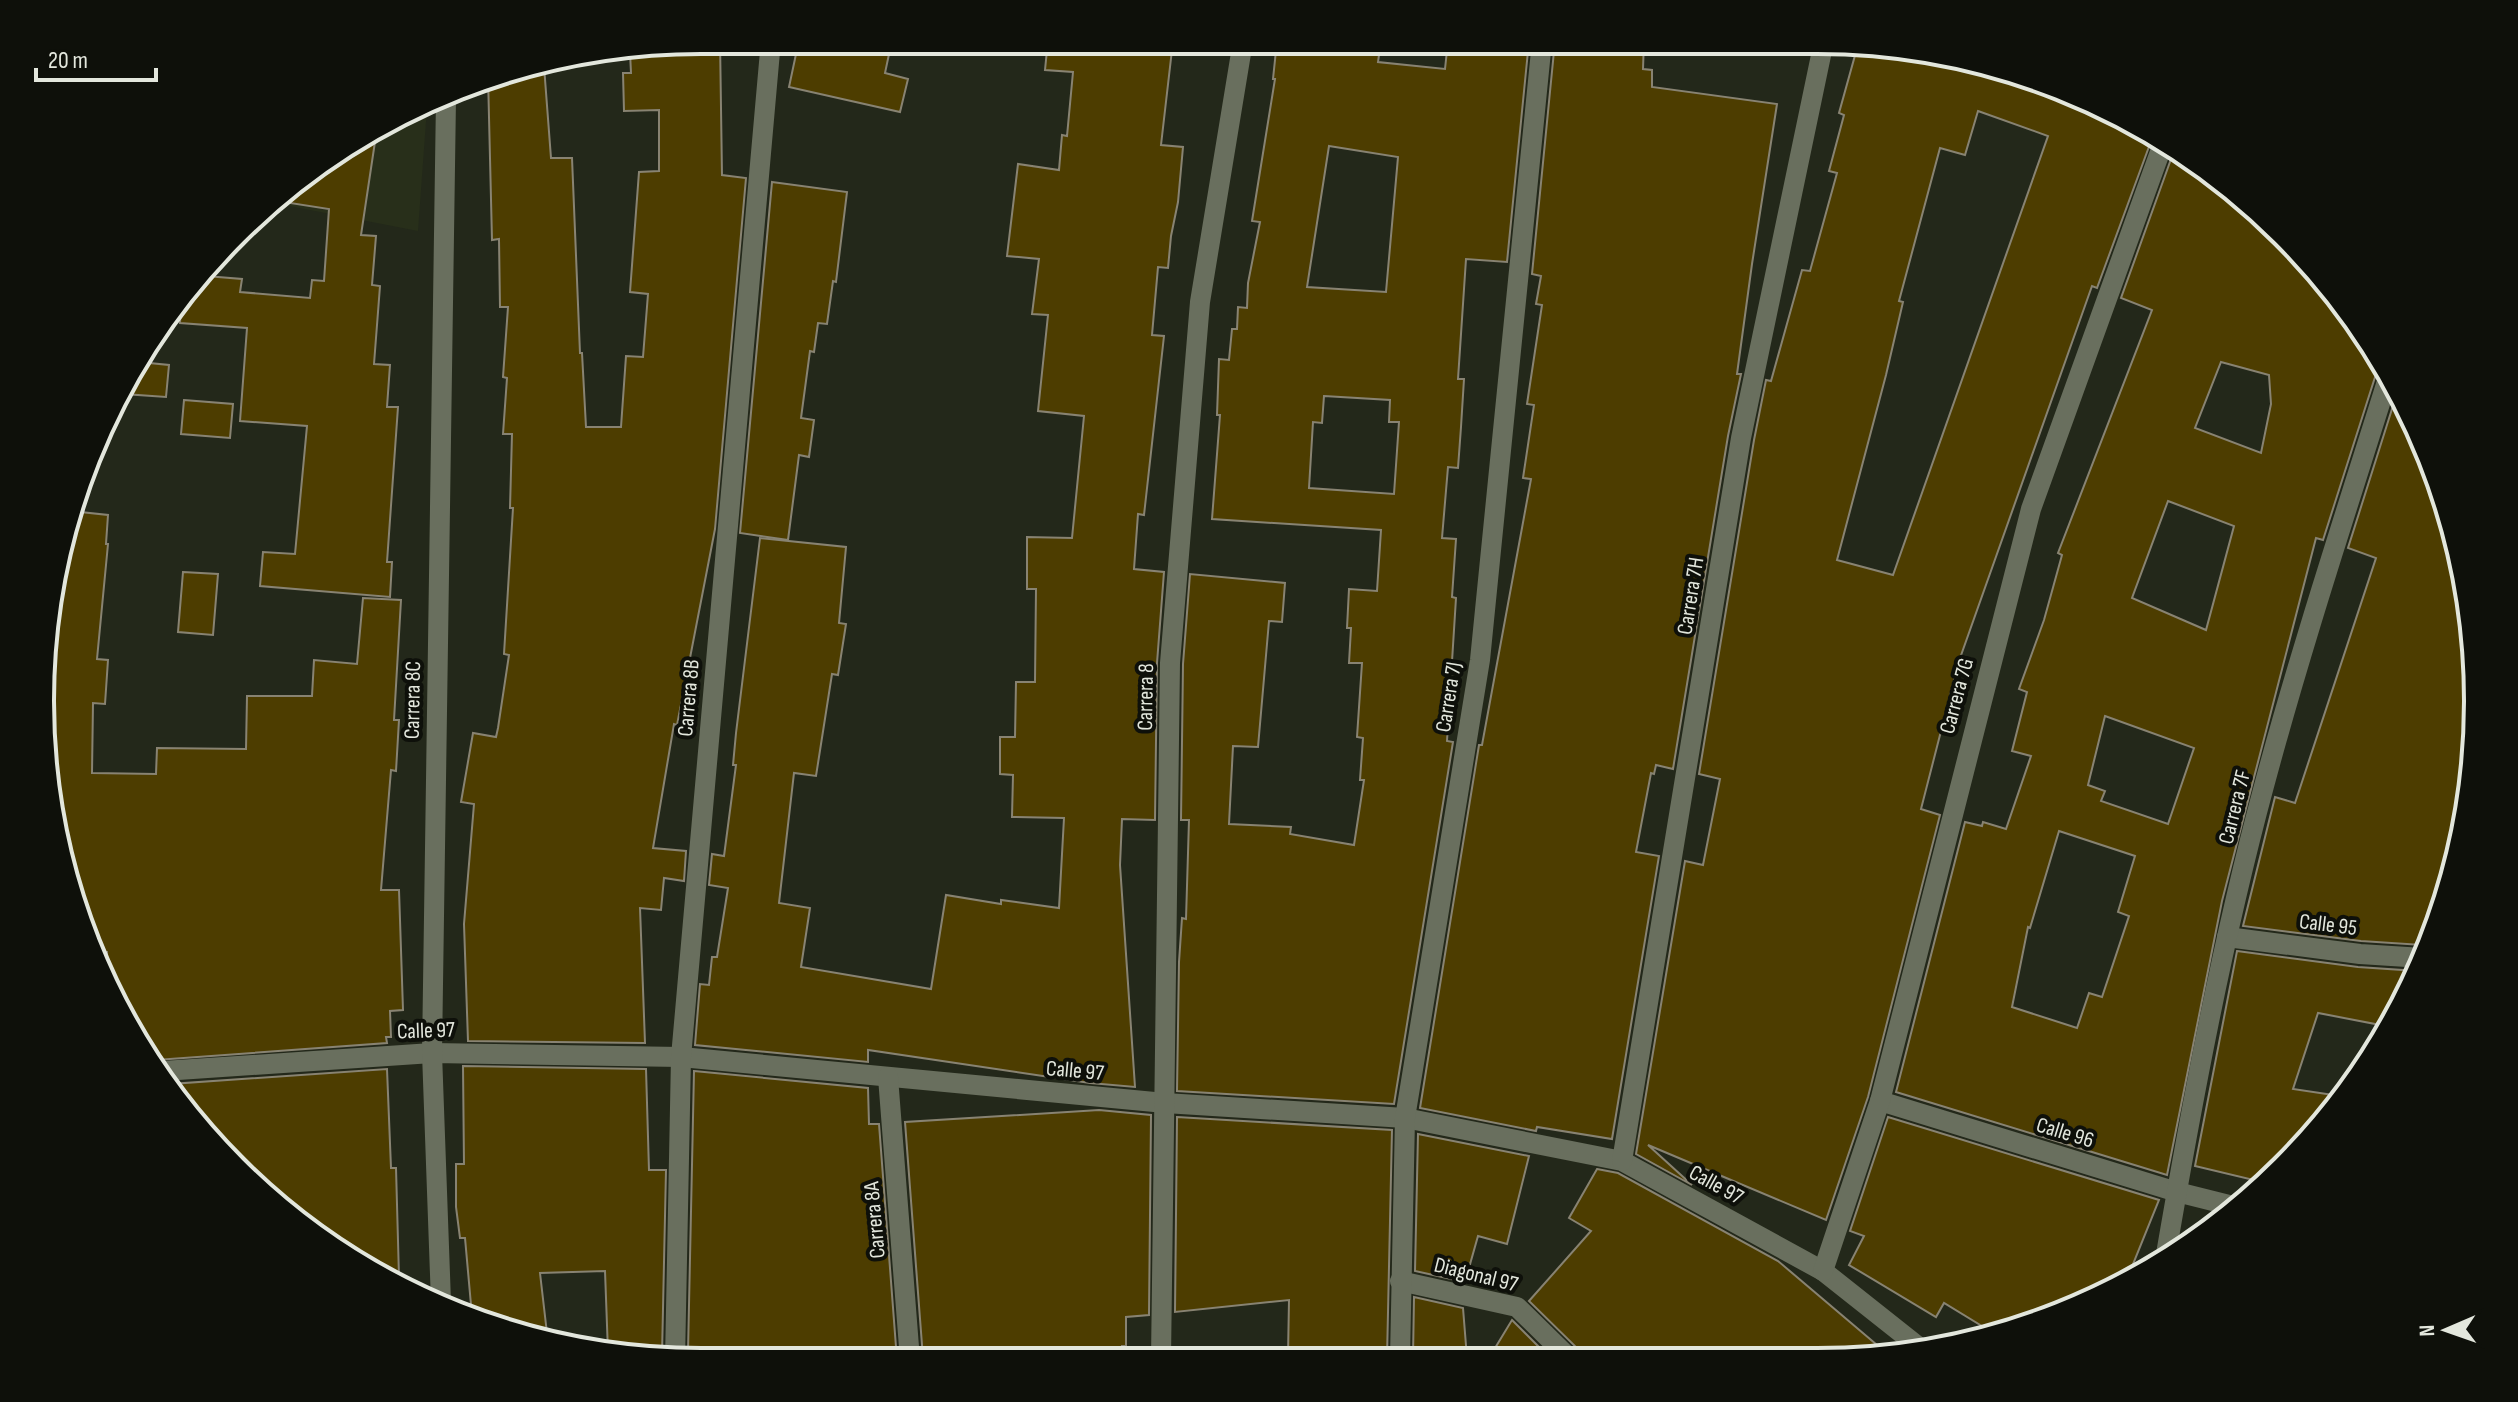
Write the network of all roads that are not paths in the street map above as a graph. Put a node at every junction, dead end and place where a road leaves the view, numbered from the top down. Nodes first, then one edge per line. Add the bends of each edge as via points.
1 (770, 54) edge
2 (1241, 54) edge
3 (1541, 54) edge
4 (1821, 54) edge
5 (446, 106) edge
6 (2160, 153) edge
7 (2384, 391) edge
8 (2227, 937) junction
9 (2411, 957) edge
10 (432, 1053) junction
11 (681, 1057) junction
12 (170, 1070) edge
13 (888, 1077) junction
14 (1880, 1101) junction
15 (1165, 1103) junction
16 (1405, 1118) junction
17 (1622, 1161) junction
18 (2177, 1192) junction
19 (2224, 1204) edge
20 (2168, 1244) edge
21 (1823, 1271) junction
22 (1400, 1281) junction
23 (441, 1293) edge
24 (1911, 1341) edge
25 (675, 1347) edge
26 (909, 1348) edge
27 (1161, 1348) edge
28 (1400, 1348) edge
29 (1559, 1348) edge

1 - 11 street, Carrera 8B
2 - 15 street, Carrera 8 via 1200,302 1170,663
3 - 16 street, Carrera 7J via 1480,660
4 - 17 street, Carrera 7H via 1741,438
5 - 10 street, Carrera 8C
6 - 14 street, Carrera 7G via 2031,509
7 - 8 street, Carrera 7F via 2276,744
8 - 9 street, Calle 95
8 - 18 street, Carrera 7F
10 - 11 street, Calle 97
10 - 12 street, Calle 97
10 - 23 street, Carrera 8C
11 - 13 street, Calle 97
11 - 25 street, Carrera 8B
13 - 15 street, Calle 97
13 - 26 street, Carrera 8A
14 - 18 street, Calle 96
14 - 21 street, Carrera 7G
15 - 16 street, Calle 97
15 - 27 street, Carrera 8
16 - 17 street, Calle 97
16 - 22 street, Carrera 7J
17 - 21 street, Calle 97
18 - 19 street, Calle 96
18 - 20 street, Carrera 7F
21 - 24 street, Calle 97
22 - 28 street, Carrera 7J
22 - 29 street, Diagonal 97 via 1517,1307

